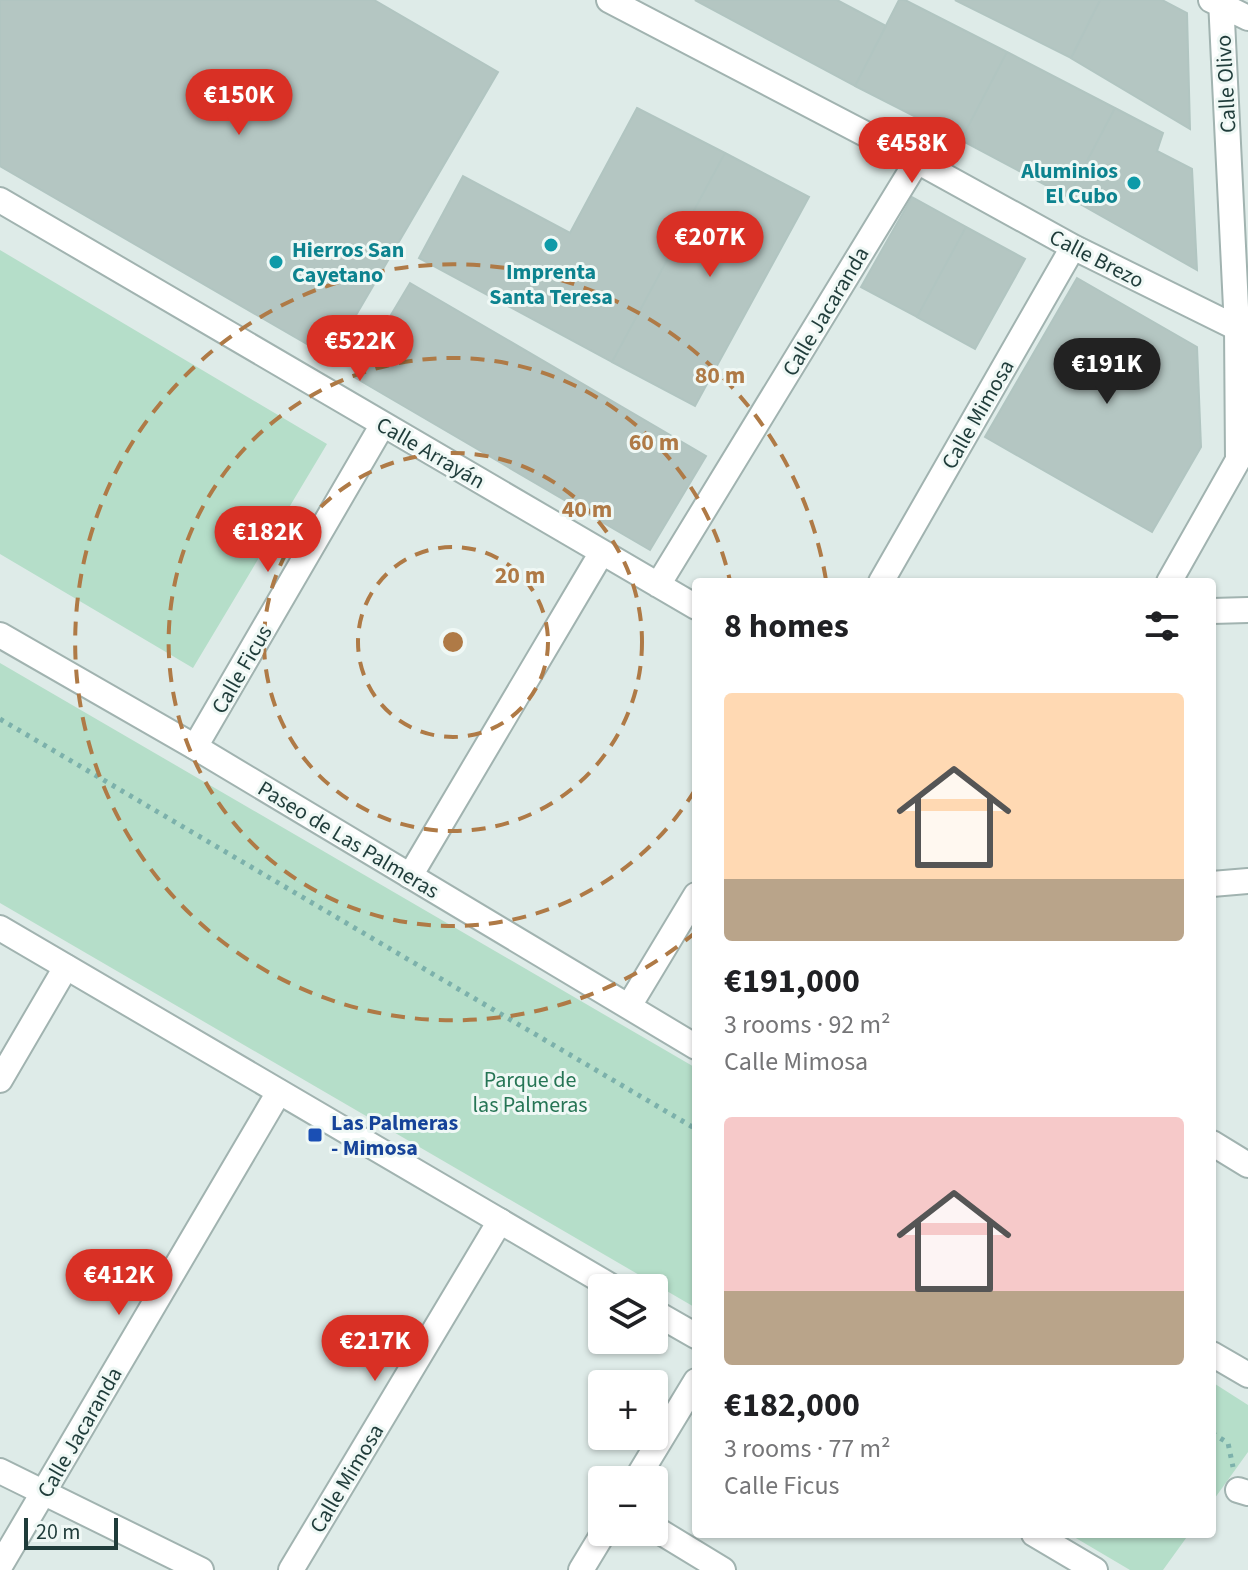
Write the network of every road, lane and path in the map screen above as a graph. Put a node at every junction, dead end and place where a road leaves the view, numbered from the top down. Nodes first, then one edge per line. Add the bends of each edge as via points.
1 (609, 0) edge
2 (1218, 2) edge
3 (1248, 18) edge
4 (917, 161) junction
5 (0, 200) edge
6 (1073, 247) junction
7 (1242, 328) edge
8 (383, 424) junction
9 (602, 552) junction
10 (883, 578) edge
11 (1171, 578) edge
12 (658, 585) junction
13 (692, 605) edge
14 (1248, 610) edge
15 (1216, 611) edge
16 (0, 635) edge
17 (0, 719) edge
18 (195, 747) junction
19 (410, 876) junction
20 (1248, 881) edge
21 (1216, 884) edge
22 (692, 902) edge
23 (0, 928) edge
24 (66, 967) junction
25 (629, 1006) junction
26 (692, 1045) edge
27 (0, 1080) edge
28 (279, 1092) junction
29 (692, 1127) edge
30 (1216, 1145) edge
31 (1248, 1165) edge
32 (500, 1221) junction
33 (590, 1274) edge
34 (668, 1320) edge
35 (692, 1334) edge
36 (1216, 1356) edge
37 (1248, 1375) edge
38 (692, 1388) edge
39 (1216, 1436) edge
40 (644, 1466) edge
41 (0, 1471) edge
42 (1243, 1492) edge
43 (43, 1493) junction
44 (668, 1537) edge
45 (1041, 1538) edge
46 (596, 1546) edge
47 (0, 1566) edge
48 (201, 1570) edge
49 (291, 1570) edge
50 (581, 1570) edge
51 (723, 1570) edge
52 (1095, 1570) edge

1 - 4 street, Calle Brezo
2 - 3 street
2 - 7 street, Calle Olivo
4 - 6 street, Calle Brezo
4 - 12 street, Calle Jacaranda
5 - 8 street, Calle Arrayán
6 - 7 street, Calle Brezo
6 - 10 street, Calle Mimosa
7 - 11 street, Calle Olivo via 1238,460
8 - 9 street, Calle Arrayán
8 - 18 street, Calle Ficus
9 - 12 street, Calle Arrayán
9 - 19 street
12 - 13 street, Calle Arrayán
14 - 15 street
16 - 18 street, Paseo de Las Palmeras
17 - 29 path
18 - 19 street, Paseo de Las Palmeras
19 - 25 street, Paseo de Las Palmeras
20 - 21 street
22 - 25 street
23 - 24 street
24 - 27 street
24 - 28 street
25 - 26 street, Paseo de Las Palmeras
28 - 32 street
28 - 43 street, Calle Jacaranda
30 - 31 street
32 - 33 street
32 - 49 street, Calle Mimosa
34 - 35 street
36 - 37 street
38 - 40 street
39 - 42 path via 1228,1443
41 - 43 street
43 - 47 street, Calle Jacaranda
43 - 48 street
44 - 51 street
45 - 52 street
46 - 50 street

